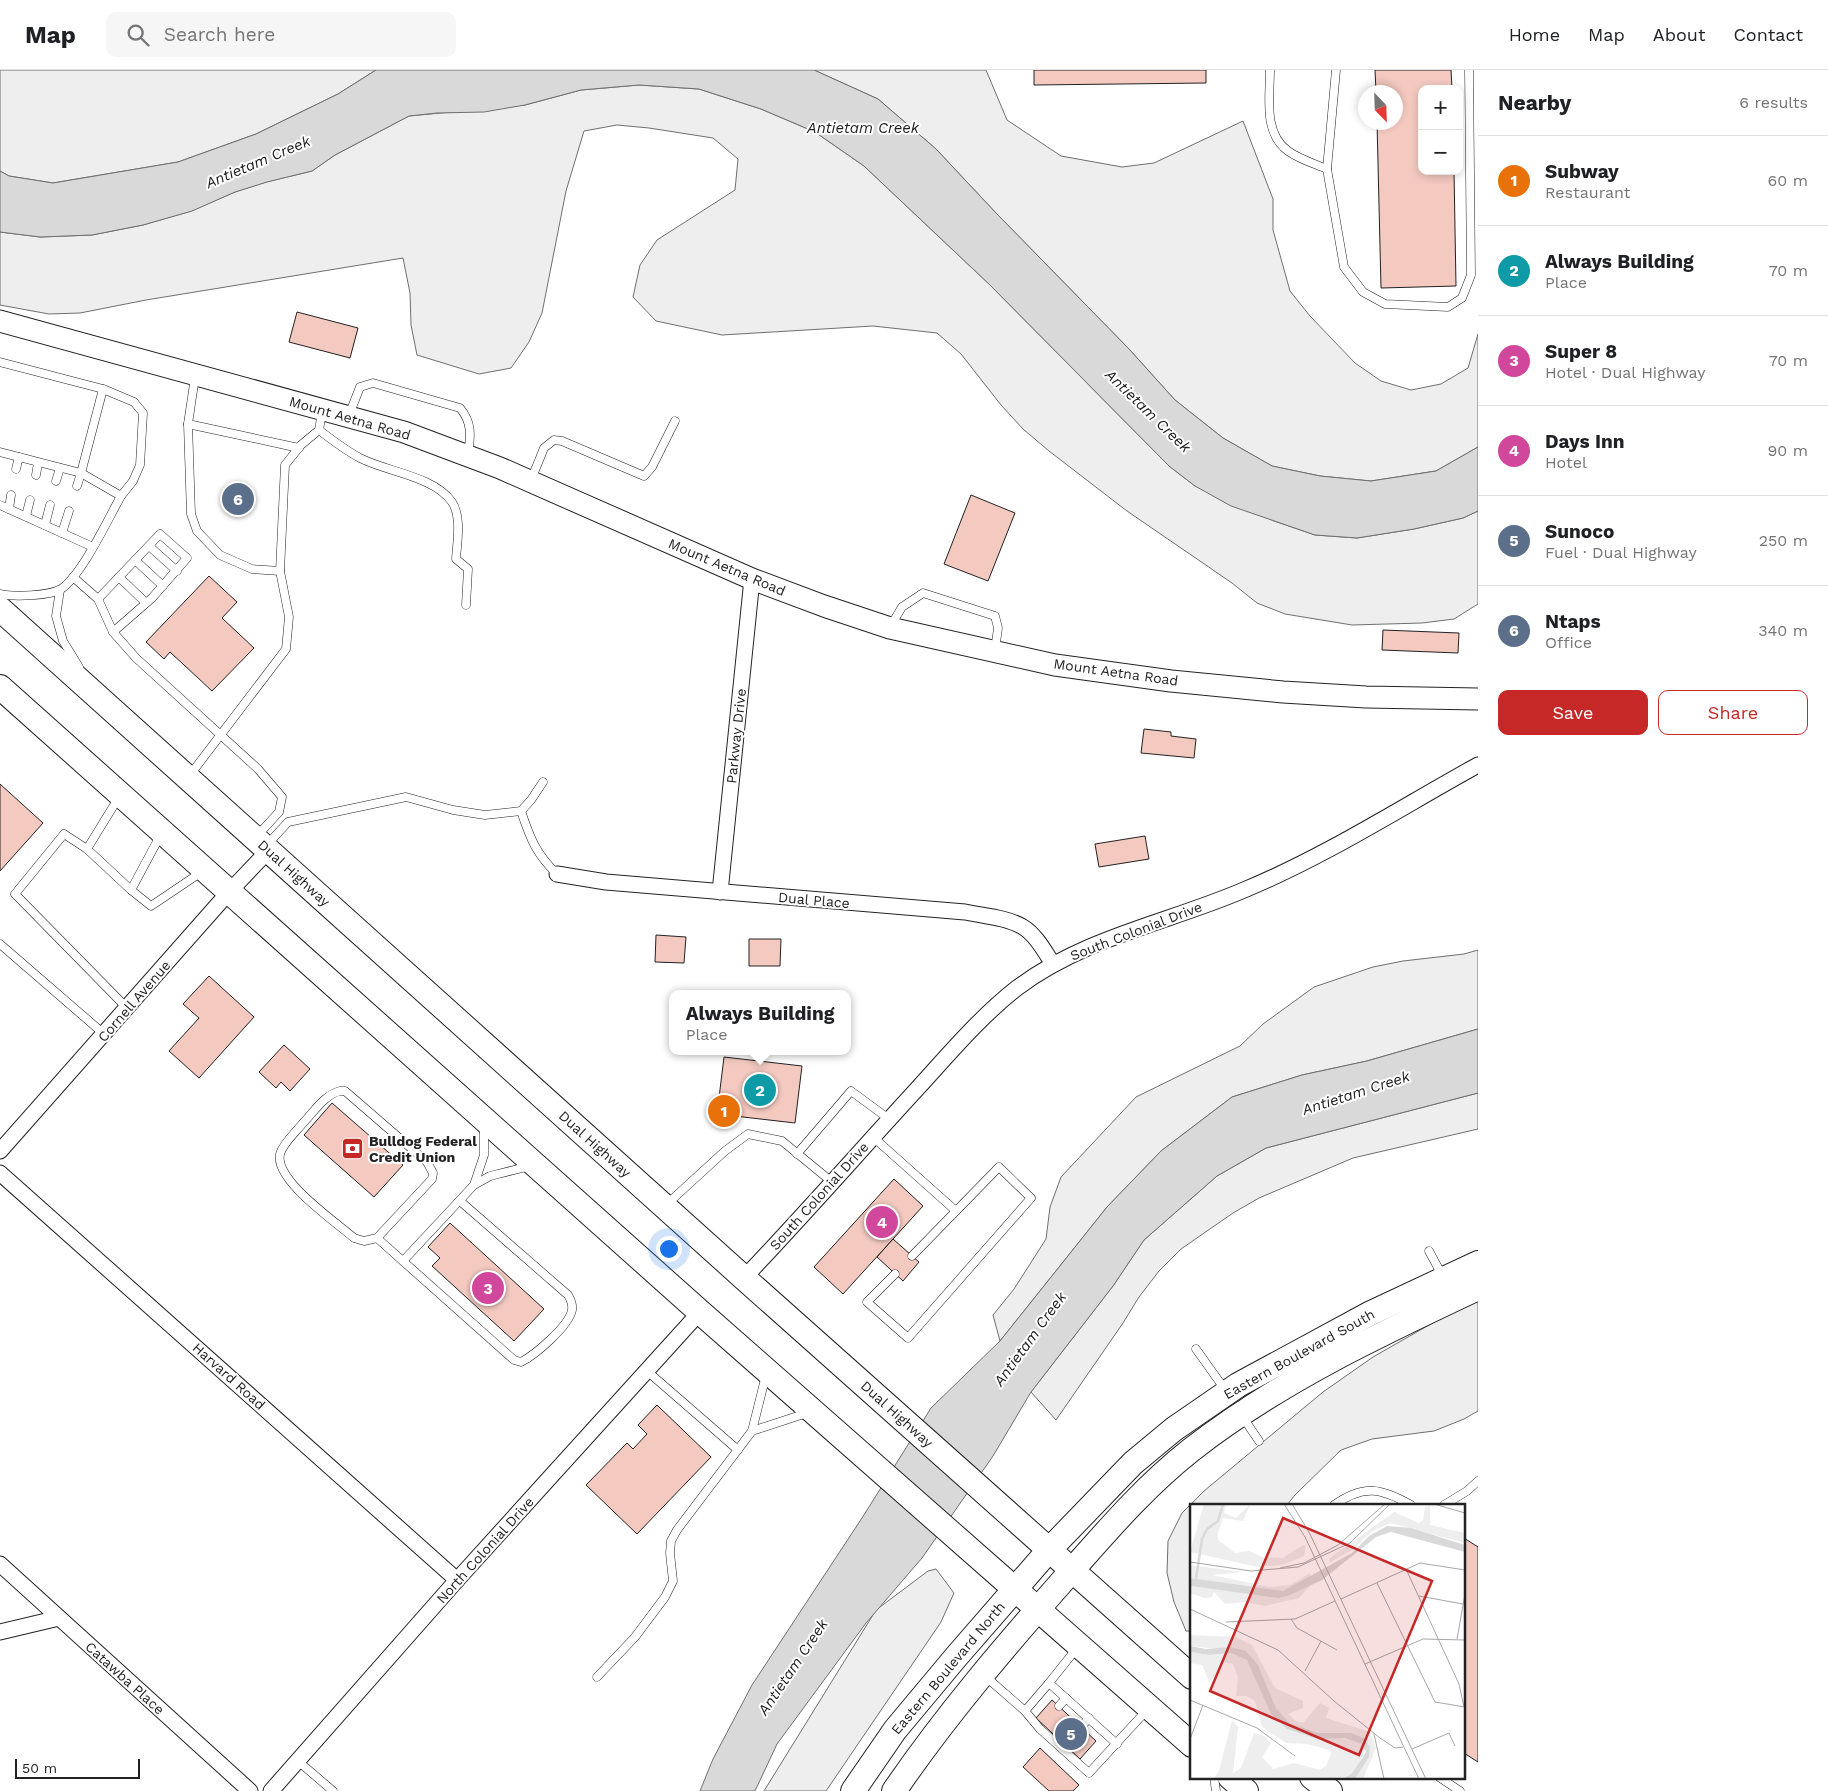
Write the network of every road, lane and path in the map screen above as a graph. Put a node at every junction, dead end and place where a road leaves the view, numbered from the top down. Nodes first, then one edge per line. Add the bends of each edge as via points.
1 (1270, 70) edge
2 (1336, 70) edge
3 (1469, 70) edge
4 (1327, 169) junction
5 (0, 321) edge
6 (0, 362) edge
7 (196, 375) junction
8 (103, 389) junction
9 (349, 417) junction
10 (320, 420) junction
11 (674, 421) dead end
12 (188, 424) junction
13 (300, 448) junction
14 (0, 452) edge
15 (468, 456) junction
16 (19, 457) junction
17 (38, 463) junction
18 (60, 468) junction
19 (16, 469) dead end
20 (81, 473) junction
21 (36, 475) dead end
22 (56, 481) dead end
23 (530, 481) junction
24 (77, 486) dead end
25 (11, 495) dead end
26 (121, 496) junction
27 (30, 500) dead end
28 (0, 505) edge
29 (50, 505) dead end
30 (9, 509) junction
31 (69, 511) dead end
32 (26, 516) junction
33 (45, 525) junction
34 (62, 533) junction
35 (149, 546) junction
36 (93, 547) junction
37 (135, 560) junction
38 (176, 570) junction
39 (280, 571) junction
40 (73, 577) junction
41 (119, 577) junction
42 (752, 579) junction
43 (163, 586) junction
44 (60, 590) junction
45 (0, 594) edge
46 (98, 599) junction
47 (146, 603) junction
48 (466, 604) dead end
49 (0, 610) edge
50 (890, 628) junction
51 (113, 632) junction
52 (995, 652) junction
53 (0, 687) edge
54 (1478, 698) edge
55 (109, 707) junction
56 (220, 734) junction
57 (1478, 766) edge
58 (188, 778) junction
59 (543, 782) dead end
60 (120, 795) junction
61 (521, 811) junction
62 (162, 833) junction
63 (263, 846) junction
64 (87, 849) junction
65 (204, 871) junction
66 (557, 874) joint
67 (131, 890) junction
68 (229, 892) junction
69 (720, 892) junction
70 (0, 944) edge
71 (1053, 964) junction
72 (127, 1008) junction
73 (104, 1034) junction
74 (484, 1119) junction
75 (889, 1119) junction
76 (873, 1137) junction
77 (0, 1151) edge
78 (797, 1154) junction
79 (535, 1165) junction
80 (0, 1174) edge
81 (832, 1182) junction
82 (474, 1185) junction
83 (460, 1201) junction
84 (664, 1206) junction
85 (956, 1211) junction
86 (377, 1238) junction
87 (1429, 1251) dead end
88 (912, 1256) dead end
89 (403, 1261) junction
90 (1478, 1263) edge
91 (895, 1274) dead end
92 (744, 1278) junction
93 (1478, 1288) edge
94 (1453, 1294) junction
95 (700, 1312) junction
96 (1196, 1349) dead end
97 (648, 1371) junction
98 (768, 1371) junction
99 (1227, 1392) junction
100 (813, 1411) junction
101 (1241, 1415) junction
102 (752, 1431) junction
103 (1259, 1440) dead end
104 (738, 1450) junction
105 (1478, 1480) edge
106 (1336, 1504) edge
107 (1409, 1504) edge
108 (1446, 1504) edge
109 (1049, 1550) junction
110 (0, 1564) edge
111 (1072, 1570) junction
112 (457, 1580) junction
113 (1014, 1590) junction
114 (1037, 1610) junction
115 (59, 1618) junction
116 (0, 1632) edge
117 (1079, 1646) junction
118 (984, 1674) junction
119 (1190, 1675) edge
120 (597, 1677) dead end
121 (1049, 1683) junction
122 (1066, 1698) junction
123 (1059, 1706) dead end
124 (1150, 1708) junction
125 (1026, 1711) junction
126 (1089, 1718) junction
127 (1081, 1727) dead end
128 (1190, 1743) edge
129 (1117, 1744) junction
130 (298, 1761) junction
131 (1214, 1778) edge
132 (1231, 1778) edge
133 (1313, 1778) edge
134 (1440, 1778) edge
135 (250, 1791) edge
136 (271, 1791) edge
137 (332, 1791) edge
138 (853, 1791) edge
139 (894, 1791) edge
140 (1216, 1791) edge
141 (1246, 1791) edge
142 (1330, 1791) edge
143 (1460, 1791) edge

1 - 4 lane via 1269,118 1272,131 1287,150
2 - 4 lane
3 - 4 lane via 1471,275 1462,298 1448,307 1385,304 1363,292 1344,267
5 - 7 street, Mount Aetna Road
6 - 8 lane
7 - 10 street, Mount Aetna Road
7 - 12 lane
8 - 20 lane
8 - 26 lane via 134,402 143,414 140,465
9 - 10 street, Mount Aetna Road
9 - 15 street, Mount Aetna Road via 404,432
9 - 15 lane via 360,387 372,383 460,408 470,426
10 - 13 lane
10 - 48 lane via 344,449 430,484 453,503 457,518 456,559 468,569
11 - 23 lane via 652,467 644,476 554,440 544,448
12 - 13 lane
12 - 39 lane via 191,514 197,531 220,555 252,568
13 - 39 lane via 284,465
14 - 16 lane
15 - 23 street, Mount Aetna Road
16 - 17 lane
16 - 19 lane
17 - 18 lane
17 - 21 lane
18 - 20 lane
18 - 22 lane
20 - 24 lane
20 - 26 lane
23 - 42 street, Mount Aetna Road
25 - 30 lane
26 - 36 lane
27 - 32 lane
28 - 30 lane
29 - 33 lane
30 - 32 lane
31 - 34 lane
32 - 33 lane
33 - 34 lane
34 - 36 lane
35 - 37 lane
35 - 38 lane
35 - 38 lane via 160,534 187,558
36 - 40 lane
37 - 41 lane
37 - 43 lane
38 - 43 lane
39 - 56 lane via 288,616 286,649
40 - 44 lane
40 - 46 lane
41 - 46 lane
41 - 47 lane
42 - 50 street, Mount Aetna Road
42 - 69 street, Parkway Drive
43 - 47 lane
44 - 45 lane via 35,595
44 - 55 lane via 56,616 63,641
46 - 51 lane
47 - 51 lane
49 - 55 main road, Dual Highway
50 - 52 street, Mount Aetna Road
50 - 52 lane via 902,607 923,593 995,616 998,628
51 - 56 lane via 136,658
52 - 54 street, Mount Aetna Road via 1055,665 1274,691 1366,697
53 - 60 main road
55 - 58 main road, Dual Highway
56 - 58 lane
56 - 63 lane via 258,769 282,797 279,812
57 - 71 street, South Colonial Drive via 1284,873 1240,892 1114,936
58 - 63 main road, Dual Highway
59 - 61 lane
60 - 62 main road
60 - 64 lane
61 - 63 lane via 485,815 406,797 288,822
61 - 66 lane via 532,843
62 - 65 main road
62 - 67 lane
63 - 68 street, Cornell Avenue
63 - 84 main road, Dual Highway
64 - 67 lane
64 - 72 lane via 64,834 15,894
65 - 67 lane via 151,906
65 - 68 main road
66 - 69 street, Dual Place via 606,882
68 - 72 street, Cornell Avenue
68 - 74 main road
69 - 71 street, Dual Place via 965,912 1004,920 1024,927
70 - 73 lane
71 - 75 street, South Colonial Drive via 986,1015
72 - 73 street, Cornell Avenue
73 - 77 street, Cornell Avenue
74 - 79 main road
74 - 82 lane via 484,1155
75 - 76 street, South Colonial Drive
75 - 78 lane via 851,1091
76 - 81 street, South Colonial Drive
76 - 85 lane
78 - 81 lane
78 - 84 lane via 782,1141 748,1134
79 - 82 lane via 490,1176
79 - 95 main road
80 - 112 street, Harvard Road
81 - 92 street, South Colonial Drive
82 - 83 lane
83 - 89 lane
83 - 89 lane via 572,1301 568,1320 543,1347 521,1362 514,1360
84 - 92 main road, Dual Highway
85 - 88 lane
85 - 91 lane via 999,1167 1031,1198 908,1338 867,1302
86 - 86 lane via 364,1241 354,1238 293,1186 281,1164 281,1152 293,1134 330,1094 344,1091 427,1162 433,1173 432,1179
86 - 89 lane
87 - 94 lane
90 - 94 main road, Eastern Boulevard South
92 - 109 main road, Dual Highway
93 - 94 main road, Eastern Boulevard South
94 - 99 main road, Eastern Boulevard South via 1363,1318
94 - 101 main road, Eastern Boulevard South via 1310,1371
95 - 97 street, North Colonial Drive
95 - 98 main road
96 - 99 lane
97 - 104 lane
97 - 112 street, North Colonial Drive
98 - 100 main road
98 - 102 lane
99 - 109 main road, Eastern Boulevard South via 1174,1429 1134,1463
100 - 102 lane
100 - 113 main road
101 - 103 lane
101 - 111 main road, Eastern Boulevard South via 1190,1451 1148,1488
102 - 104 lane
104 - 120 lane via 671,1541 673,1581 665,1597 635,1637
105 - 108 lane
106 - 107 lane via 1351,1494 1372,1490 1393,1494
109 - 111 main road, Dual Highway
109 - 113 main road, Eastern Boulevard North
110 - 115 street, Catawba Place
111 - 114 main road
111 - 119 main road, Dual Highway
112 - 130 street, North Colonial Drive
113 - 114 main road
113 - 138 main road, Eastern Boulevard North via 895,1730
114 - 117 main road
114 - 118 main road
115 - 116 street
115 - 135 street, Catawba Place
117 - 121 lane
117 - 124 main road
118 - 125 lane
118 - 139 main road via 918,1755
121 - 122 lane
121 - 125 lane
122 - 123 lane
122 - 126 lane
124 - 128 main road
124 - 129 lane
125 - 129 lane via 1089,1773
126 - 127 lane
126 - 129 lane
130 - 136 street, North Colonial Drive
130 - 137 lane
131 - 140 lane
132 - 141 main road
133 - 142 main road
134 - 143 lane

